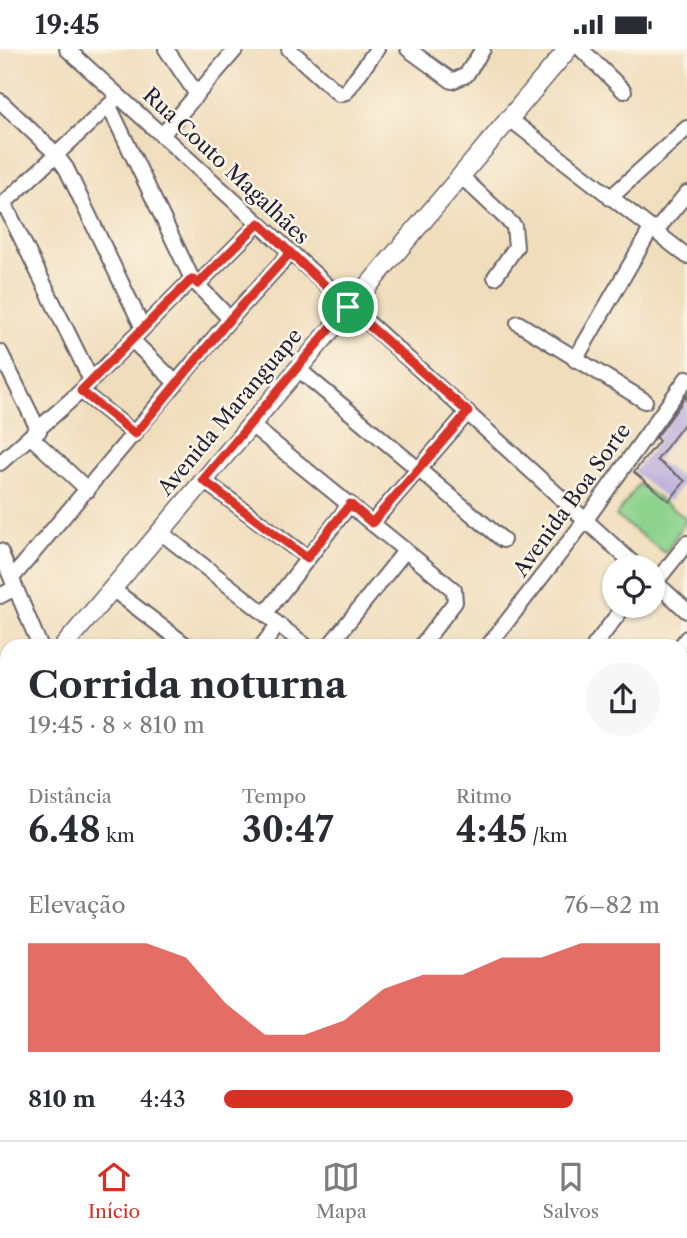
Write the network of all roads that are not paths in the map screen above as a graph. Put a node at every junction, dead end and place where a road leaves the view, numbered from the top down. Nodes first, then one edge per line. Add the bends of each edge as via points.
1 (67, 49) edge
2 (166, 49) edge
3 (236, 49) edge
4 (289, 49) edge
5 (377, 49) edge
6 (408, 49) edge
7 (483, 49) edge
8 (568, 49) edge
9 (581, 49) edge
10 (624, 91) dead end
11 (195, 93) junction
12 (0, 101) edge
13 (114, 101) junction
14 (511, 120) junction
15 (687, 128) edge
16 (162, 135) junction
17 (56, 154) junction
18 (462, 177) junction
19 (687, 193) edge
20 (610, 198) junction
21 (3, 199) edge
22 (259, 223) junction
23 (653, 231) junction
24 (290, 253) junction
25 (687, 256) edge
26 (495, 277) dead end
27 (195, 282) junction
28 (348, 307) junction
29 (230, 319) junction
30 (517, 323) dead end
31 (143, 328) junction
32 (131, 339) junction
33 (0, 352) edge
34 (575, 360) junction
35 (297, 368) junction
36 (687, 378) edge
37 (176, 383) junction
38 (86, 386) junction
39 (645, 401) dead end
40 (468, 412) junction
41 (250, 424) junction
42 (35, 434) junction
43 (135, 434) junction
44 (0, 463) edge
45 (417, 468) junction
46 (203, 480) junction
47 (88, 490) junction
48 (350, 504) junction
49 (585, 521) junction
50 (372, 523) junction
51 (159, 531) junction
52 (503, 540) dead end
53 (687, 543) edge
54 (0, 551) edge
55 (405, 551) junction
56 (623, 555) edge
57 (307, 558) junction
58 (665, 569) edge
59 (13, 583) junction
60 (111, 589) junction
61 (665, 592) edge
62 (0, 596) edge
63 (687, 611) edge
64 (264, 614) junction
65 (615, 618) edge
66 (278, 625) junction
67 (37, 639) edge
68 (70, 639) edge
69 (178, 639) edge
70 (267, 639) edge
71 (297, 639) edge
72 (335, 639) edge
73 (426, 639) edge
74 (493, 639) edge
75 (599, 639) edge

1 - 13 street, Rua Couto Magalhães
2 - 11 street
3 - 11 street
4 - 5 street via 339,94 346,92
6 - 7 street via 452,81 466,75
8 - 14 main road, Avenida Maranguape
9 - 10 street
11 - 16 street
12 - 17 street
13 - 16 street, Rua Couto Magalhães
13 - 17 street
13 - 27 street
14 - 18 main road, Avenida Maranguape
14 - 20 street
15 - 20 street
16 - 22 street, Rua Couto Magalhães
17 - 21 street
17 - 31 street
18 - 26 street via 514,226 516,247
18 - 28 main road, Avenida Maranguape
19 - 23 street
20 - 23 street
21 - 38 street
22 - 24 street, Rua Couto Magalhães
22 - 27 street
23 - 25 street
23 - 34 street
24 - 28 street, Rua Couto Magalhães
24 - 29 street
27 - 29 street
27 - 31 street
28 - 35 main road, Avenida Maranguape
28 - 40 street, Rua Couto Magalhães
29 - 37 street
30 - 34 street
31 - 32 street
32 - 37 street
32 - 38 street
33 - 42 street
34 - 39 street
35 - 41 main road, Avenida Maranguape
35 - 45 street
36 - 49 street, Avenida Boa Sorte
37 - 43 street
38 - 42 street
38 - 43 street
40 - 45 street
40 - 49 street, Rua Couto Magalhães
41 - 46 main road, Avenida Maranguape
41 - 48 street
42 - 44 street
42 - 47 street
43 - 47 street
45 - 50 street
45 - 52 street
46 - 51 main road, Avenida Maranguape
46 - 57 street
47 - 59 street
48 - 50 street
48 - 57 street
49 - 56 street, Rua Couto Magalhães
49 - 74 street, Avenida Boa Sorte
50 - 55 street
51 - 60 main road, Avenida Maranguape
51 - 64 street
53 - 58 street
54 - 59 street
55 - 72 street
55 - 73 street via 454,590 455,602
57 - 64 street
59 - 62 street
59 - 67 street
60 - 68 main road, Avenida Maranguape
60 - 69 street
61 - 63 street
64 - 66 street
65 - 75 street
66 - 70 street
66 - 71 street

